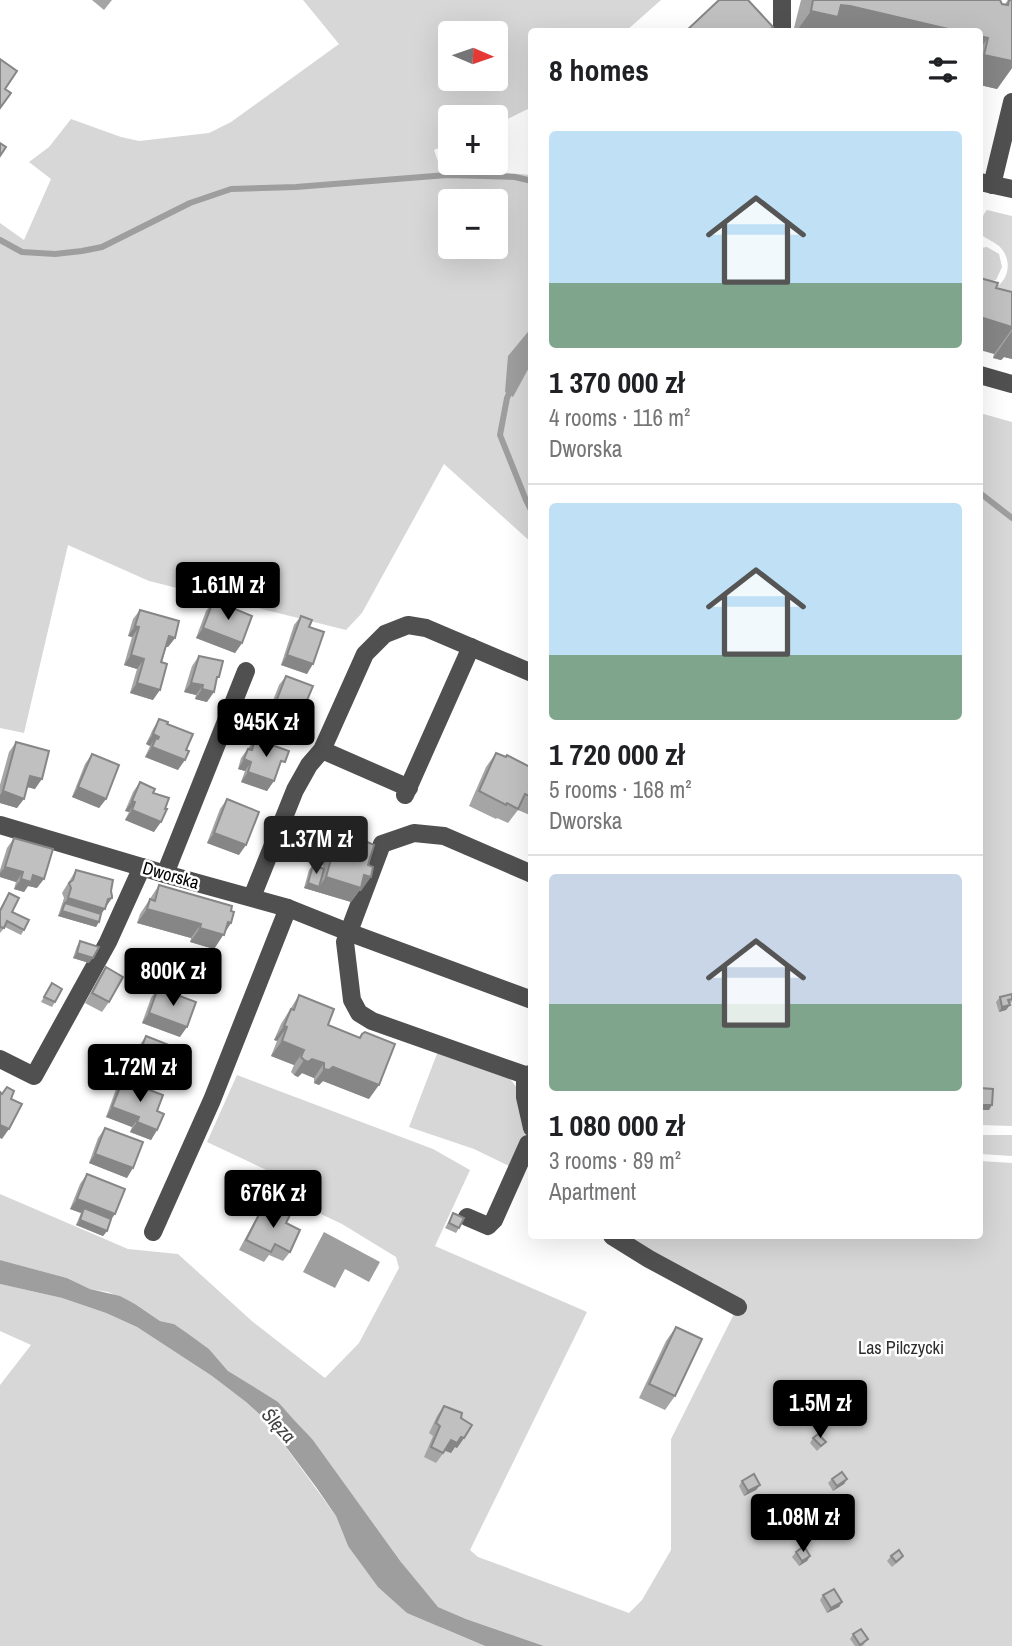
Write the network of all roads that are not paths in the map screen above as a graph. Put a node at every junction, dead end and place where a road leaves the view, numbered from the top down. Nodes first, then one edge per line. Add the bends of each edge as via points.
1 (782, 0) edge
2 (782, 28) edge
3 (1012, 102) edge
4 (986, 183) edge
5 (1012, 190) edge
6 (983, 376) edge
7 (1012, 384) edge
8 (471, 647) junction
9 (246, 671) dead end
10 (528, 671) edge
11 (322, 750) junction
12 (0, 825) edge
13 (142, 867) junction
14 (528, 872) edge
15 (165, 874) junction
16 (252, 897) junction
17 (288, 908) junction
18 (348, 932) junction
19 (528, 999) edge
20 (0, 1059) edge
21 (528, 1074) edge
22 (528, 1110) edge
23 (528, 1144) edge
24 (467, 1217) edge
25 (153, 1232) dead end
26 (617, 1239) edge
27 (738, 1307) dead end

1 - 2 street
3 - 4 street
4 - 5 street
6 - 7 street
8 - 10 street
8 - 11 street via 408,625 385,634 365,654
8 - 11 street via 407,791
9 - 15 street
11 - 16 street via 295,790
12 - 13 street, Dworska
13 - 15 street, Dworska
13 - 20 street via 108,942 34,1076
14 - 18 street via 444,836 414,833 382,844
15 - 16 street, Dworska
16 - 17 street, Dworska
17 - 18 street, Dworska
17 - 25 street via 212,1100
18 - 19 street, Dworska
18 - 21 street via 345,942 352,1000 359,1013
21 - 22 street
23 - 24 street via 495,1220 488,1226
26 - 27 street

